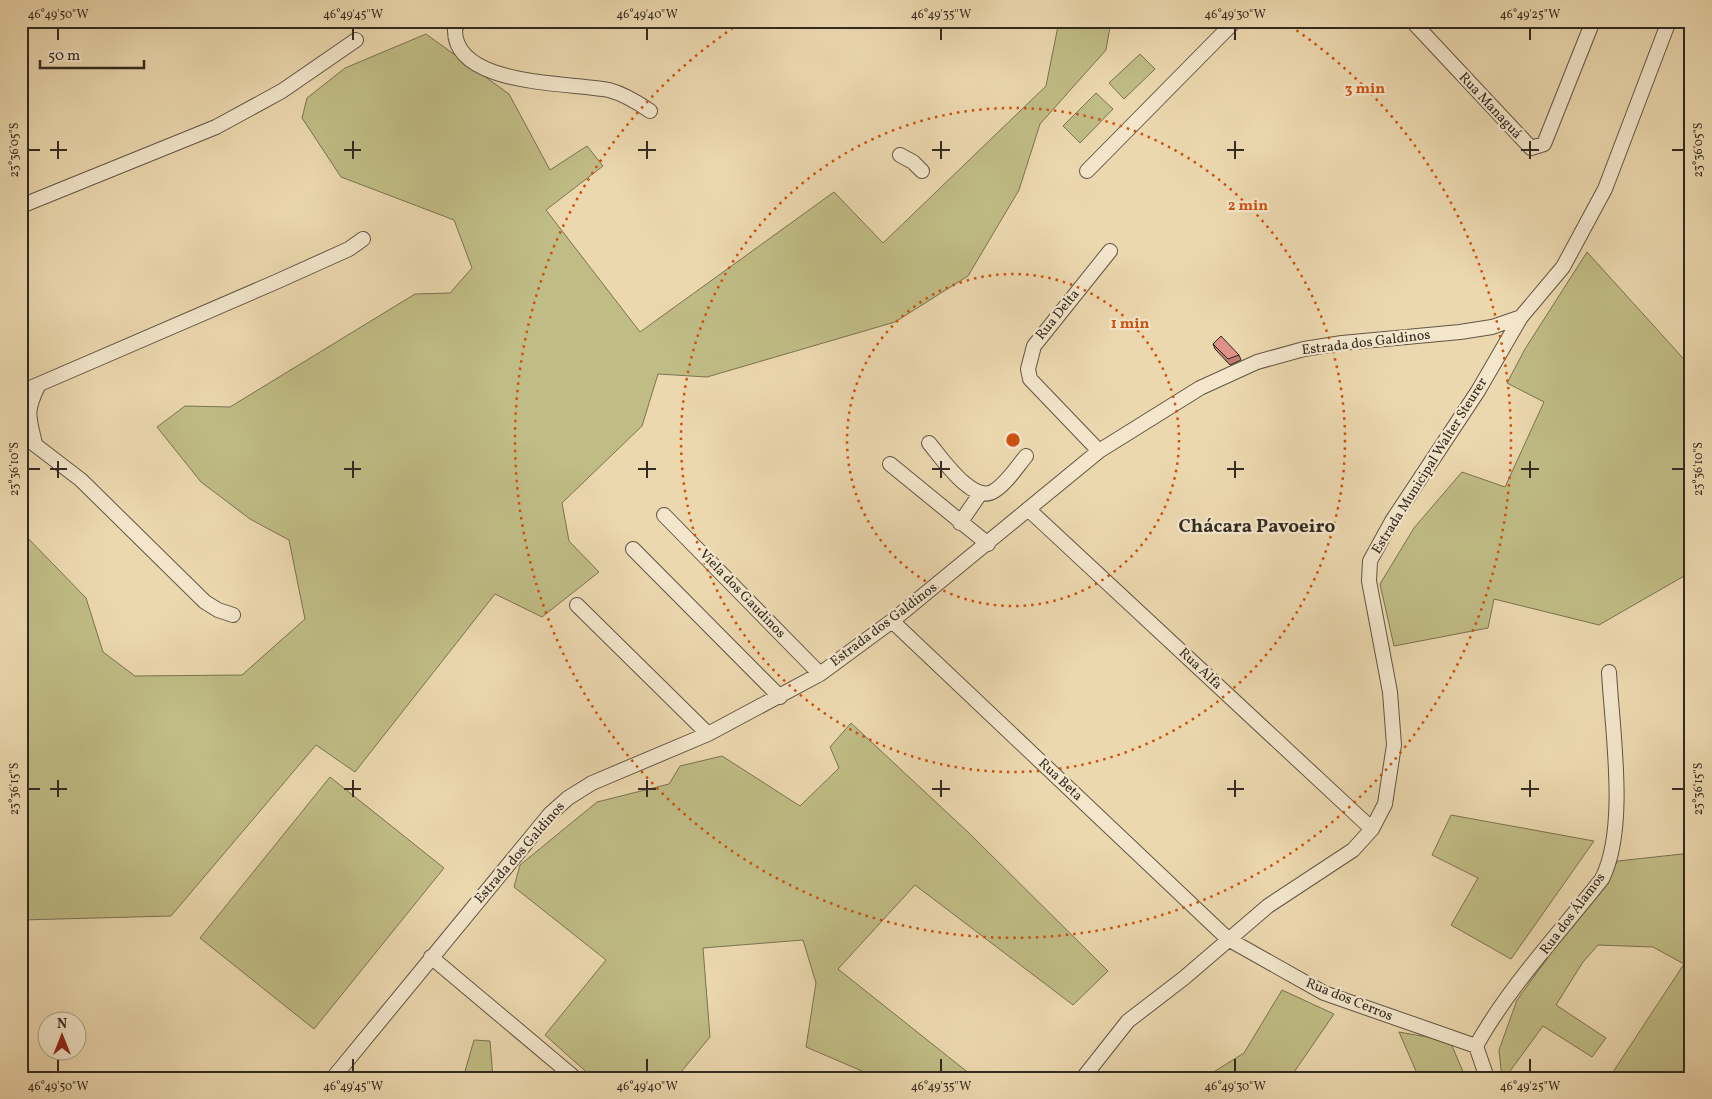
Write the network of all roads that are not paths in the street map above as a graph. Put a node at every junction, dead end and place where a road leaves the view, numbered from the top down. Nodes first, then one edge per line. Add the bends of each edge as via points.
1 (460, 21) edge
2 (1235, 21) edge
3 (1412, 21) edge
4 (1592, 21) edge
5 (1669, 21) edge
6 (356, 40) dead end
7 (650, 111) dead end
8 (900, 155) dead end
9 (1087, 171) dead end
10 (922, 172) dead end
11 (21, 206) edge
12 (363, 239) dead end
13 (1110, 251) dead end
14 (1521, 318) junction
15 (38, 386) junction
16 (21, 392) edge
17 (21, 434) edge
18 (929, 443) dead end
19 (35, 444) junction
20 (1099, 451) junction
21 (1026, 456) dead end
22 (890, 464) dead end
23 (980, 494) junction
24 (1028, 509) junction
25 (664, 515) dead end
26 (960, 523) junction
27 (988, 544) junction
28 (632, 550) dead end
29 (577, 605) dead end
30 (233, 615) dead end
31 (892, 621) junction
32 (1609, 672) dead end
33 (820, 674) junction
34 (780, 697) junction
35 (708, 734) junction
36 (1372, 829) junction
37 (1228, 939) junction
38 (431, 957) junction
39 (1476, 1046) junction
40 (333, 1078) edge
41 (574, 1078) edge
42 (1082, 1078) edge
43 (1486, 1078) edge

1 - 7 street via 454,28 457,48 464,56 492,72 538,83 609,90 629,97
2 - 9 street
3 - 4 street, Rua Managuá via 1531,148 1544,144
5 - 14 street, Estrada Municipal Walter Steurer via 1605,189 1563,267
6 - 11 street via 282,91 216,127
8 - 10 street
12 - 15 street via 350,249
13 - 20 street, Rua Delta via 1034,346 1028,369 1030,379
14 - 20 street, Estrada dos Galdinos via 1492,327 1304,349 1257,362 1200,388
14 - 36 street, Estrada Municipal Walter Steurer via 1370,561 1369,581 1390,692 1394,745 1386,804
15 - 16 street
15 - 19 street via 27,416
17 - 19 street
18 - 23 street via 966,486
19 - 30 street via 81,480 205,602
20 - 24 street, Estrada dos Galdinos
21 - 23 street via 994,492
22 - 26 street
23 - 26 street
24 - 27 street, Estrada dos Galdinos
24 - 36 street, Rua Alfa
25 - 33 street, Viela dos Gaudinos
26 - 27 street
27 - 31 street, Estrada dos Galdinos
28 - 34 street
29 - 35 street
31 - 33 street, Estrada dos Galdinos
31 - 37 street, Rua Beta
32 - 39 street, Rua dos Álamos via 1616,801 1610,864 1602,879 1486,1027
33 - 34 street, Estrada dos Galdinos
34 - 35 street, Estrada dos Galdinos
35 - 38 street, Estrada dos Galdinos via 592,783 568,798 550,814
36 - 37 street, Estrada Municipal Walter Steurer via 1353,850 1268,906
37 - 39 street, Rua dos Cerros via 1324,993
37 - 42 street, Estrada Municipal Walter Steurer via 1184,978 1128,1020
38 - 40 street, Estrada dos Galdinos
38 - 41 street
39 - 43 street

